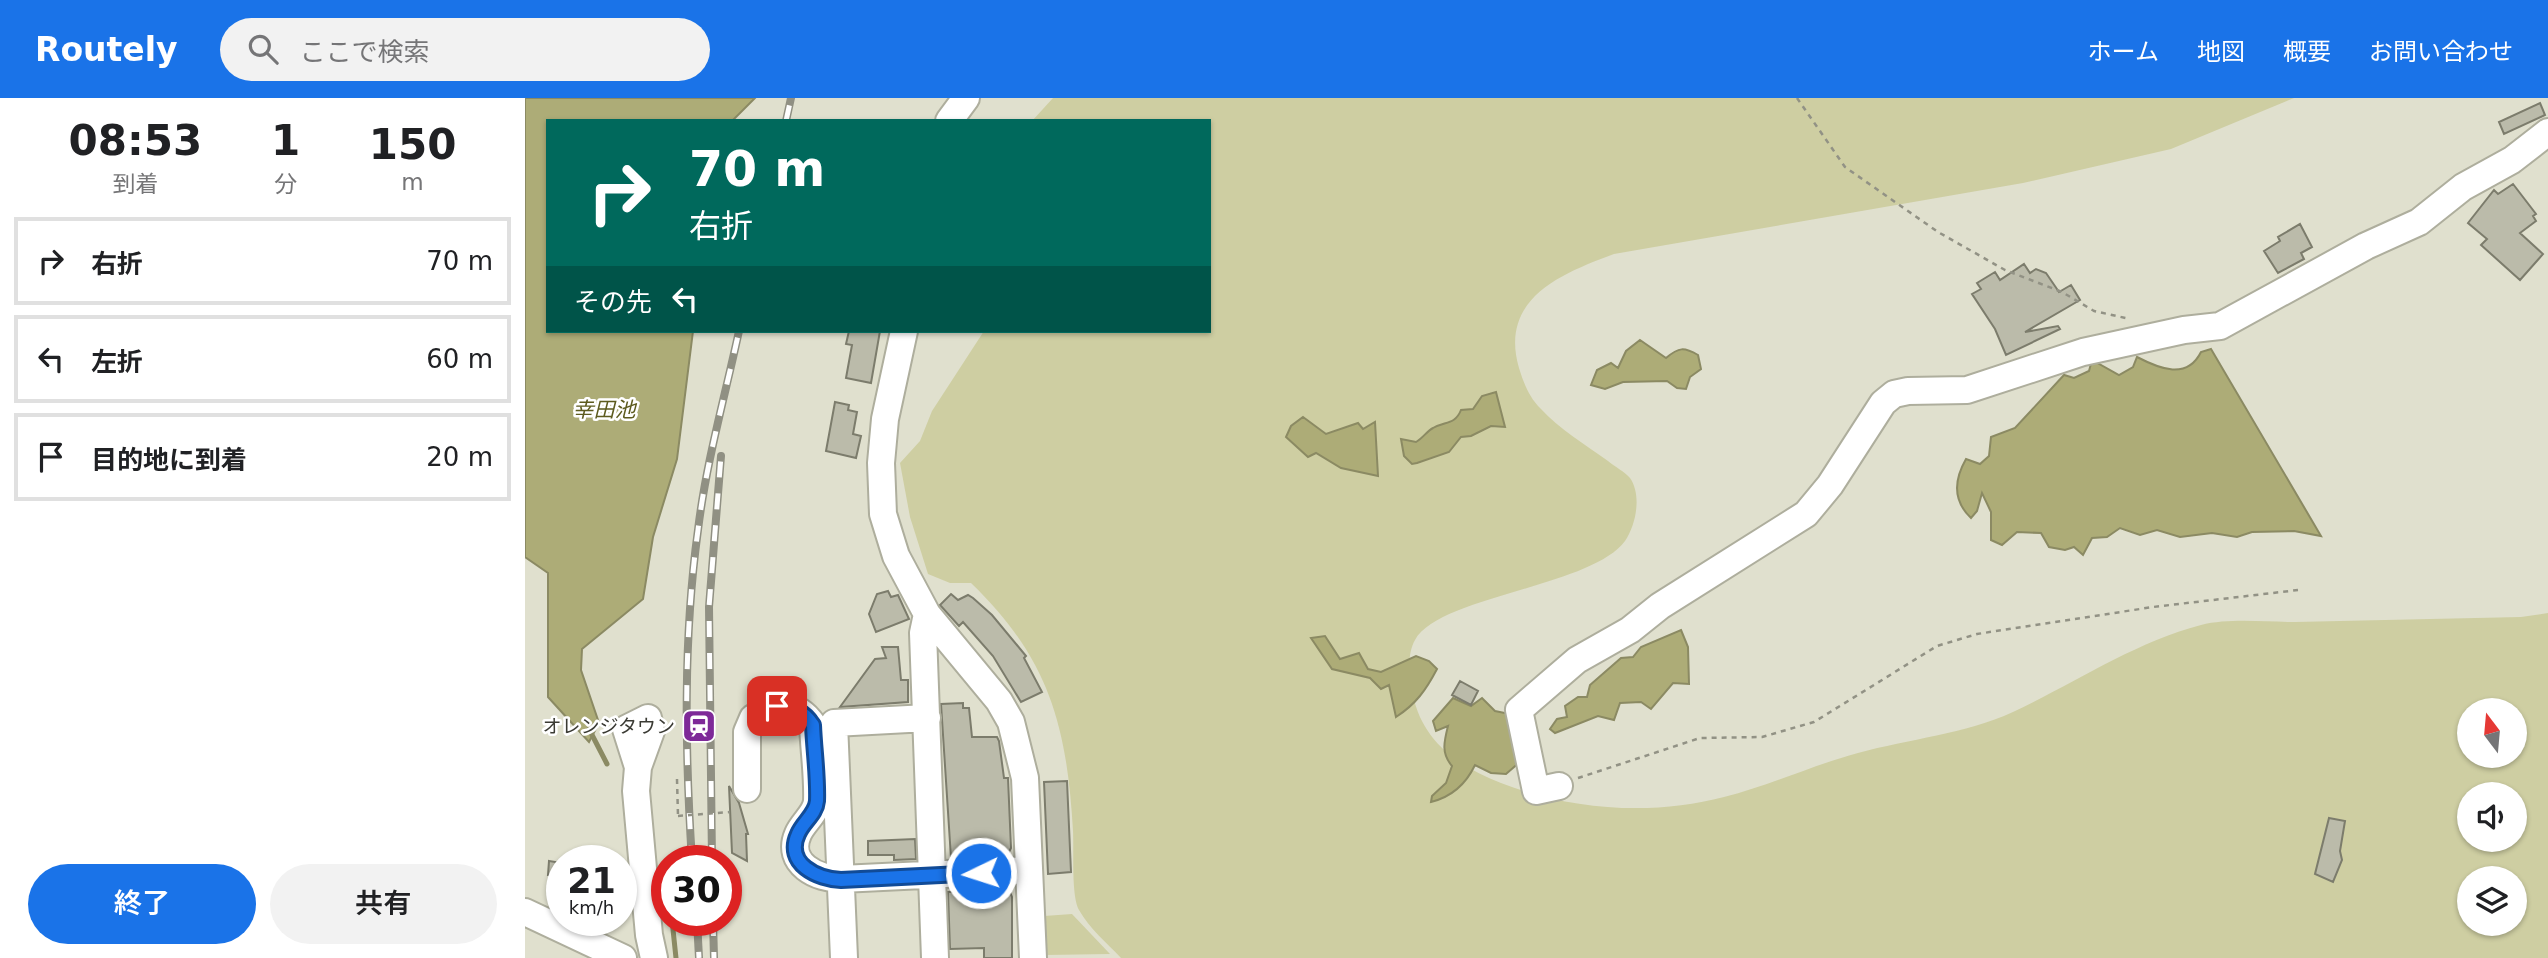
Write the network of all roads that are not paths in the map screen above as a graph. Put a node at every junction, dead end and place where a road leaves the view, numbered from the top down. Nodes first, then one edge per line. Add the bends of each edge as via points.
1 (966, 98) edge
2 (950, 119) edge
3 (2548, 132) edge
4 (904, 333) edge
5 (927, 614) junction
6 (926, 718) junction
7 (638, 766) dead end
8 (1559, 786) road end
9 (747, 789) dead end
10 (1029, 870) junction
11 (933, 876) junction
12 (841, 880) junction
13 (525, 912) edge
14 (623, 958) edge
15 (654, 958) edge
16 (843, 958) edge
17 (935, 958) edge
18 (1033, 958) edge

1 - 2 street
3 - 8 street via 2512,160 2463,187 2419,222 2220,326 2083,352 1968,390 1894,394 1883,403 1806,514 1577,660 1519,710 1536,791
4 - 5 street via 885,419 883,514 896,556
5 - 6 street via 923,633
5 - 10 street via 1011,722 1025,778
6 - 11 street
6 - 12 street via 834,723
7 - 15 street via 637,804
9 - 12 street via 747,733 753,718 777,706 792,707 807,716 813,725 817,805 798,834 796,848 806,870 823,879
10 - 11 street
10 - 18 street
11 - 12 street
11 - 17 street
12 - 16 street
13 - 14 street

